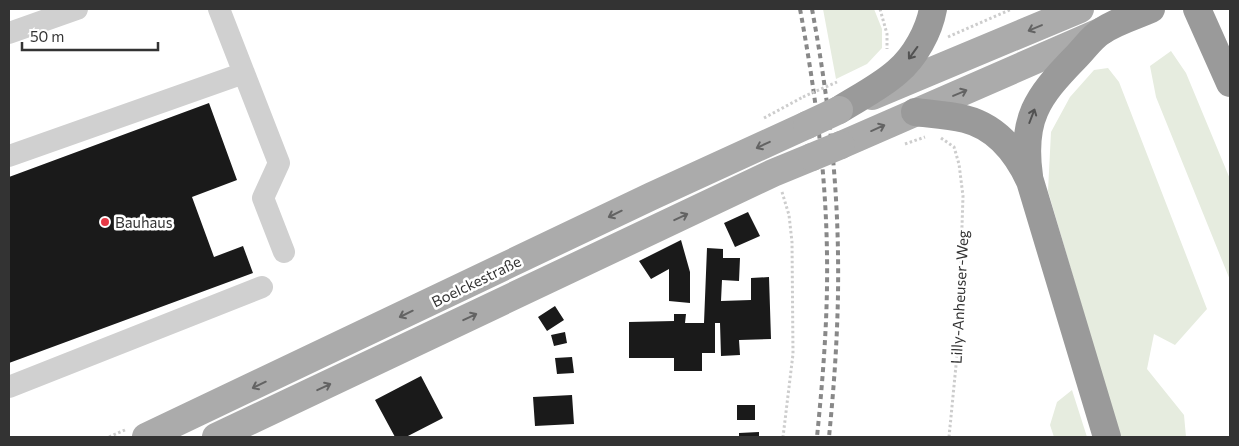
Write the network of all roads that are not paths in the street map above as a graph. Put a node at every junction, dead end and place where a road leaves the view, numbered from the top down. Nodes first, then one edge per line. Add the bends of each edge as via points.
1 (76, 9) edge
2 (219, 9) edge
3 (933, 9) edge
4 (1080, 9) edge
5 (1151, 9) edge
6 (1202, 20) edge
7 (1102, 31) junction
8 (9, 32) edge
9 (244, 73) junction
10 (1230, 82) edge
11 (839, 110) junction
12 (915, 112) junction
13 (9, 156) edge
14 (1030, 181) junction
15 (284, 252) dead end
16 (262, 287) dead end
17 (9, 387) edge
18 (146, 437) edge
19 (216, 437) edge
20 (1106, 437) edge

1 - 8 lane
2 - 9 lane
3 -> 11 highway via 920,42 898,72
4 -> 11 main road, Boelckestraße
5 - 7 highway
6 - 10 highway
12 -> 7 main road, Boelckestraße
14 -> 7 highway via 1026,146 1032,115 1055,79
9 - 13 lane
9 - 15 lane via 279,163 263,198
11 -> 18 main road, Boelckestraße, bridge
12 - 14 highway via 965,119 984,126 1011,150
19 -> 12 main road, Boelckestraße, bridge via 773,173
14 - 20 highway
16 - 17 lane

